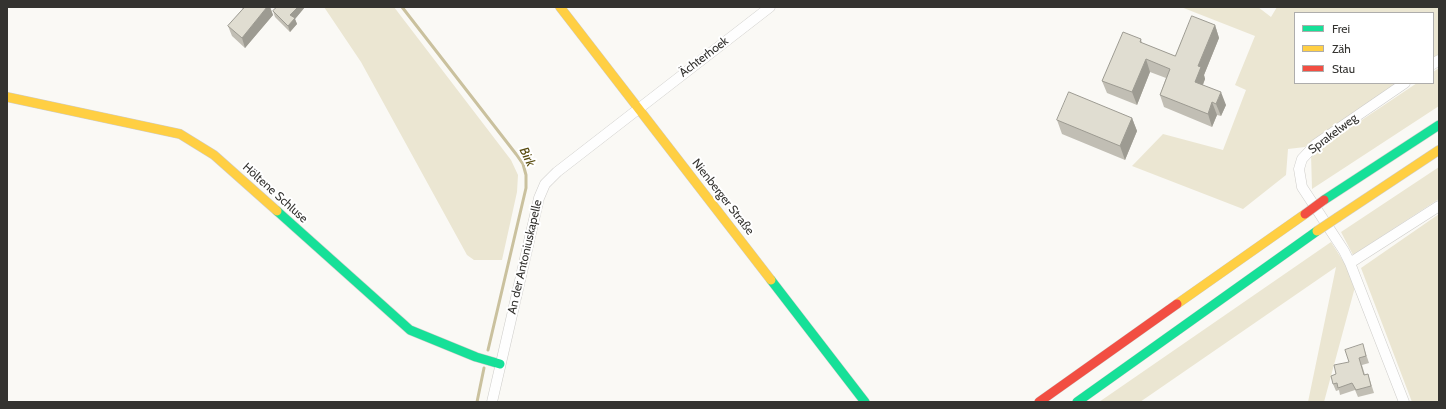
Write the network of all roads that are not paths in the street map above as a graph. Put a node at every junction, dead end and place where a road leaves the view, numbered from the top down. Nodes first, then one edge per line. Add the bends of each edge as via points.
1 (560, 7) edge
2 (770, 7) edge
3 (1404, 84) edge
4 (7, 98) edge
5 (638, 107) junction
6 (1439, 125) edge
7 (1439, 150) edge
8 (1439, 206) edge
9 (1350, 263) junction
10 (497, 363) junction
11 (492, 402) edge
12 (866, 402) edge
13 (1039, 402) edge
14 (1077, 402) edge
15 (1404, 402) edge

1 - 5 main road, Nienberger Straße
2 - 5 street, Ächterhoek
3 - 9 street, Sprakelweg via 1316,144 1302,159 1299,169 1302,187
4 - 10 main road, Höltene Schluse via 180,134 214,154 410,330
5 - 10 street, An der Antoniuskapelle via 557,172 546,184 539,198
5 - 12 main road, Nienberger Straße
6 - 13 main road, bridge via 1324,200
7 - 14 main road, bridge via 1317,231
8 - 9 street
9 - 15 street, Sprakelweg
10 - 11 street, An der Antoniuskapelle

